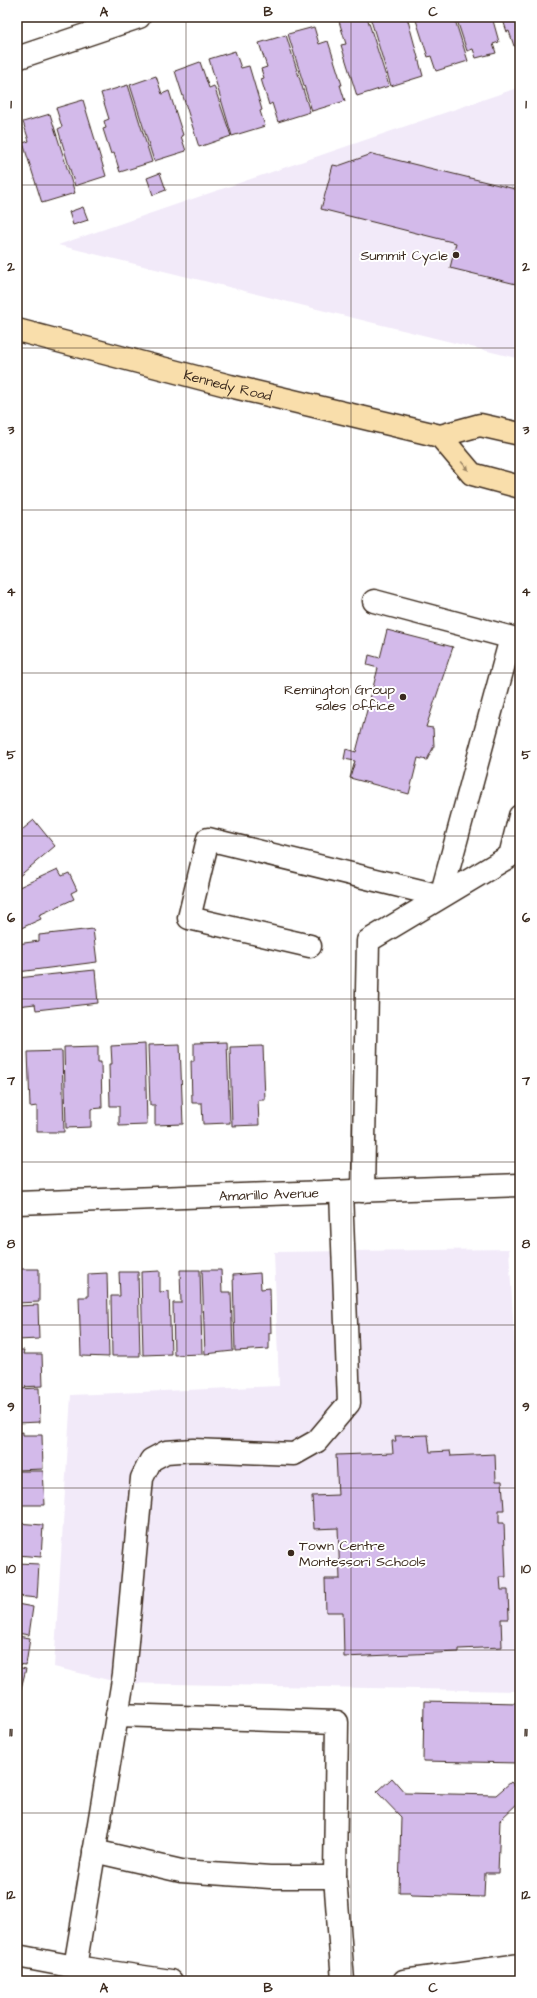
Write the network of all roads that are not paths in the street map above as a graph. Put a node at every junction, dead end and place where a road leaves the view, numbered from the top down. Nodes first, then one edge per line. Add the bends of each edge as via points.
1 (139, 17) edge
2 (17, 58) edge
3 (17, 330) edge
4 (520, 434) edge
5 (440, 436) junction
6 (520, 487) edge
7 (374, 601) dead end
8 (516, 639) edge
9 (520, 816) edge
10 (441, 896) junction
11 (310, 946) dead end
12 (520, 1185) edge
13 (341, 1192) junction
14 (363, 1192) junction
15 (17, 1203) edge
16 (117, 1715) junction
17 (94, 1851) junction
18 (335, 1877) junction
19 (17, 1956) edge
20 (520, 1965) edge
21 (75, 1967) junction
22 (171, 1981) edge
23 (343, 1981) edge
24 (404, 1981) edge

1 - 2 street
3 - 5 main road, Kennedy Road via 230,386
4 - 5 main road, Kennedy Road via 480,425
5 -> 6 main road via 472,474
7 - 8 street
8 - 10 street
9 - 10 street via 510,856
10 - 11 street via 208,839 189,918
10 - 14 street via 368,941
12 - 14 street, Amarillo Avenue
13 - 14 street, Amarillo Avenue
13 - 15 street, Amarillo Avenue
13 - 16 street via 349,1403 316,1442 294,1454 193,1450 166,1452 150,1460 142,1478 124,1674
16 - 17 street
16 - 18 street via 337,1722
17 - 18 street via 181,1871 270,1877
17 - 21 street
18 - 23 street
19 - 21 street
20 - 24 street
21 - 22 street

